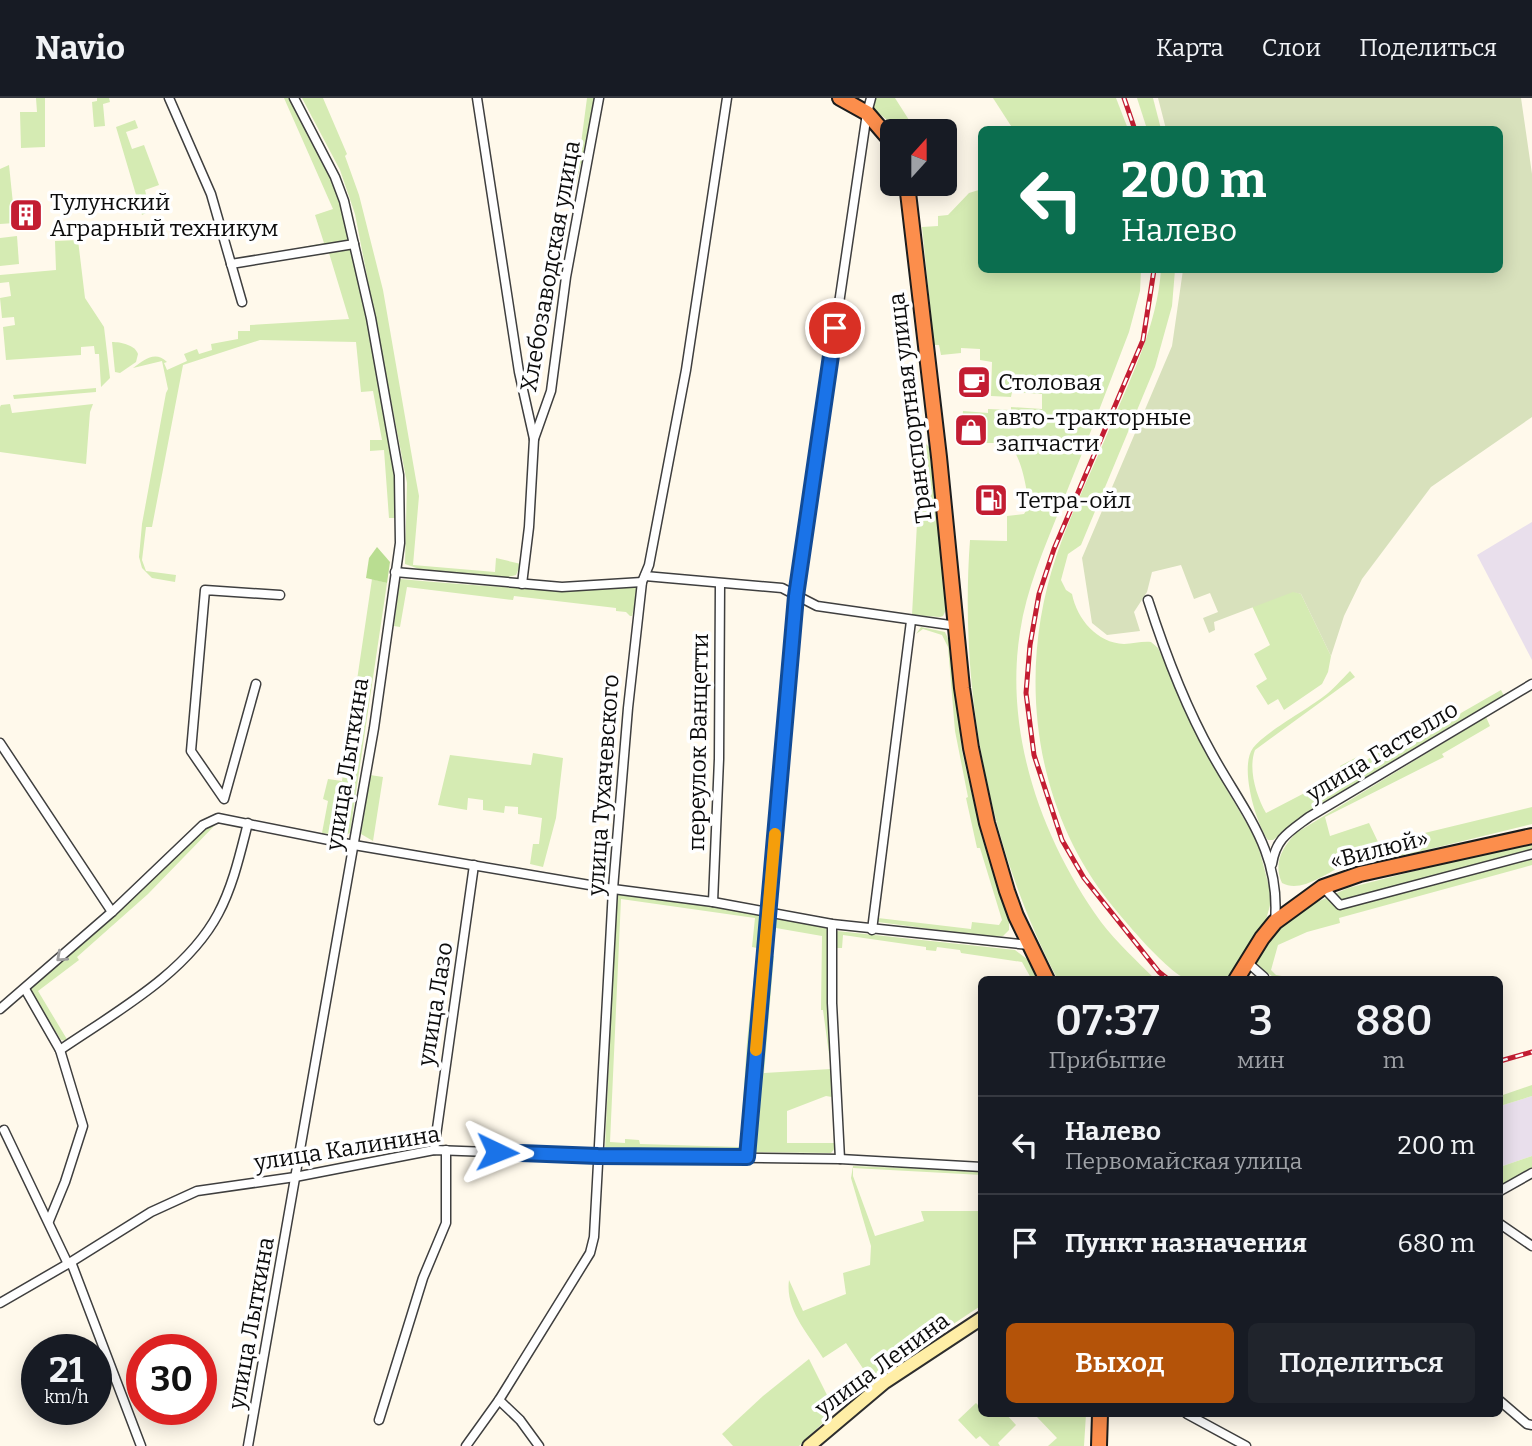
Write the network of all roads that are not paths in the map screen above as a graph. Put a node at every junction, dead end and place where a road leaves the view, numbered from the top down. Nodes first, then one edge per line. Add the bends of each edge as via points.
1 (169, 98) edge
2 (294, 98) edge
3 (477, 98) edge
4 (599, 98) edge
5 (727, 98) edge
6 (841, 98) edge
7 (871, 98) edge
8 (867, 113) junction
9 (880, 128) edge
10 (908, 196) edge
11 (354, 244) junction
12 (231, 264) junction
13 (242, 302) dead end
14 (534, 439) junction
15 (395, 572) junction
16 (643, 579) junction
17 (522, 584) junction
18 (720, 584) junction
19 (280, 595) dead end
20 (796, 596) junction
21 (1148, 600) dead end
22 (911, 621) junction
23 (957, 626) junction
24 (256, 684) dead end
25 (1532, 684) edge
26 (0, 743) edge
27 (224, 799) junction
28 (224, 818) junction
29 (248, 823) junction
30 (1532, 836) edge
31 (354, 845) junction
32 (1532, 854) edge
33 (474, 865) junction
34 (1271, 867) junction
35 (1323, 887) junction
36 (613, 889) junction
37 (713, 902) junction
38 (112, 912) junction
39 (768, 912) junction
40 (1275, 922) junction
41 (832, 924) junction
42 (872, 930) junction
43 (1029, 945) junction
44 (1247, 962) junction
45 (1045, 976) edge
46 (1238, 976) edge
47 (1263, 976) edge
48 (25, 989) junction
49 (0, 1009) edge
50 (60, 1050) junction
51 (4, 1130) dead end
52 (434, 1150) junction
53 (446, 1150) junction
54 (598, 1156) junction
55 (747, 1157) junction
56 (839, 1159) junction
57 (978, 1167) edge
58 (1532, 1173) edge
59 (295, 1177) junction
60 (1503, 1189) edge
61 (49, 1220) junction
62 (1503, 1226) edge
63 (1532, 1246) edge
64 (69, 1263) junction
65 (0, 1303) edge
66 (978, 1321) edge
67 (499, 1400) junction
68 (1503, 1403) edge
69 (1100, 1417) edge
70 (1193, 1417) edge
71 (379, 1420) dead end
72 (1530, 1424) edge
73 (141, 1446) edge
74 (248, 1446) edge
75 (466, 1446) edge
76 (539, 1446) edge
77 (809, 1446) edge
78 (1099, 1446) edge
79 (1246, 1446) edge

1 - 12 street via 211,194
2 - 11 street, улица Лыткина via 335,177
3 - 14 street via 519,372
4 - 14 street, Хлебозаводская улица via 566,277 551,391
5 - 16 street, улица Тухачевского via 686,370
6 - 8 highway
7 - 8 street
8 - 9 highway
8 - 20 street
10 - 23 highway, Транспортная улица
11 - 12 street
11 - 15 street, улица Лыткина via 399,475 400,543
12 - 13 street
14 - 17 street
15 - 17 street
15 - 31 street, улица Лыткина
16 - 17 street via 581,587
16 - 18 street
16 - 36 street, улица Тухачевского
18 - 20 street via 782,588
18 - 37 street, переулок Ванцетти
19 - 27 street via 205,590 191,751
20 - 22 street via 817,606
20 - 39 street
21 - 34 street via 1190,709 1255,825
22 - 23 street
22 - 42 street
23 - 43 highway, Транспортная улица via 978,785 1007,891
24 - 27 street
25 - 34 street, улица Гастелло via 1300,823 1276,845
26 - 38 street
27 - 28 street
28 - 29 street
28 - 38 street via 203,825
29 - 31 street
29 - 50 street via 235,873 218,915 202,937 163,978
30 - 35 highway, «Вилюй» via 1360,874
31 - 33 street
31 - 59 street, улица Лыткина
32 - 35 street via 1339,905
33 - 36 street
33 - 52 street, улица Лазо
34 - 40 street via 1277,892
35 - 40 highway, «Вилюй»
36 - 37 street
36 - 54 street, улица Тухачевского
37 - 39 street
38 -> 48 street
39 - 41 street
39 - 55 street
40 - 44 highway, «Вилюй»
41 - 42 street
41 - 56 street
42 - 43 street
43 - 45 highway, Транспортная улица
44 - 46 highway, «Вилюй»
44 - 47 street
48 - 49 street
48 - 50 street
50 - 61 street via 83,1126
51 - 61 street
52 - 53 street, улица Калинина
52 - 59 street, улица Калинина
53 - 54 street, улица Калинина
53 - 71 street via 446,1223 423,1278
54 - 55 street, улица Калинина
54 - 67 street, улица Тухачевского via 596,1224 590,1253
55 - 56 street, улица Калинина
56 - 57 street, улица Калинина
58 - 60 street
59 - 64 street, улица Калинина via 197,1191 151,1212
59 - 74 street, улица Лыткина
61 - 64 street
62 - 63 street
64 - 65 street, улица Калинина
64 - 73 street
66 - 77 main road, улица Ленина via 885,1382
67 - 75 street, улица Тухачевского
67 - 76 street
68 - 72 street
69 - 78 highway
70 - 79 street

